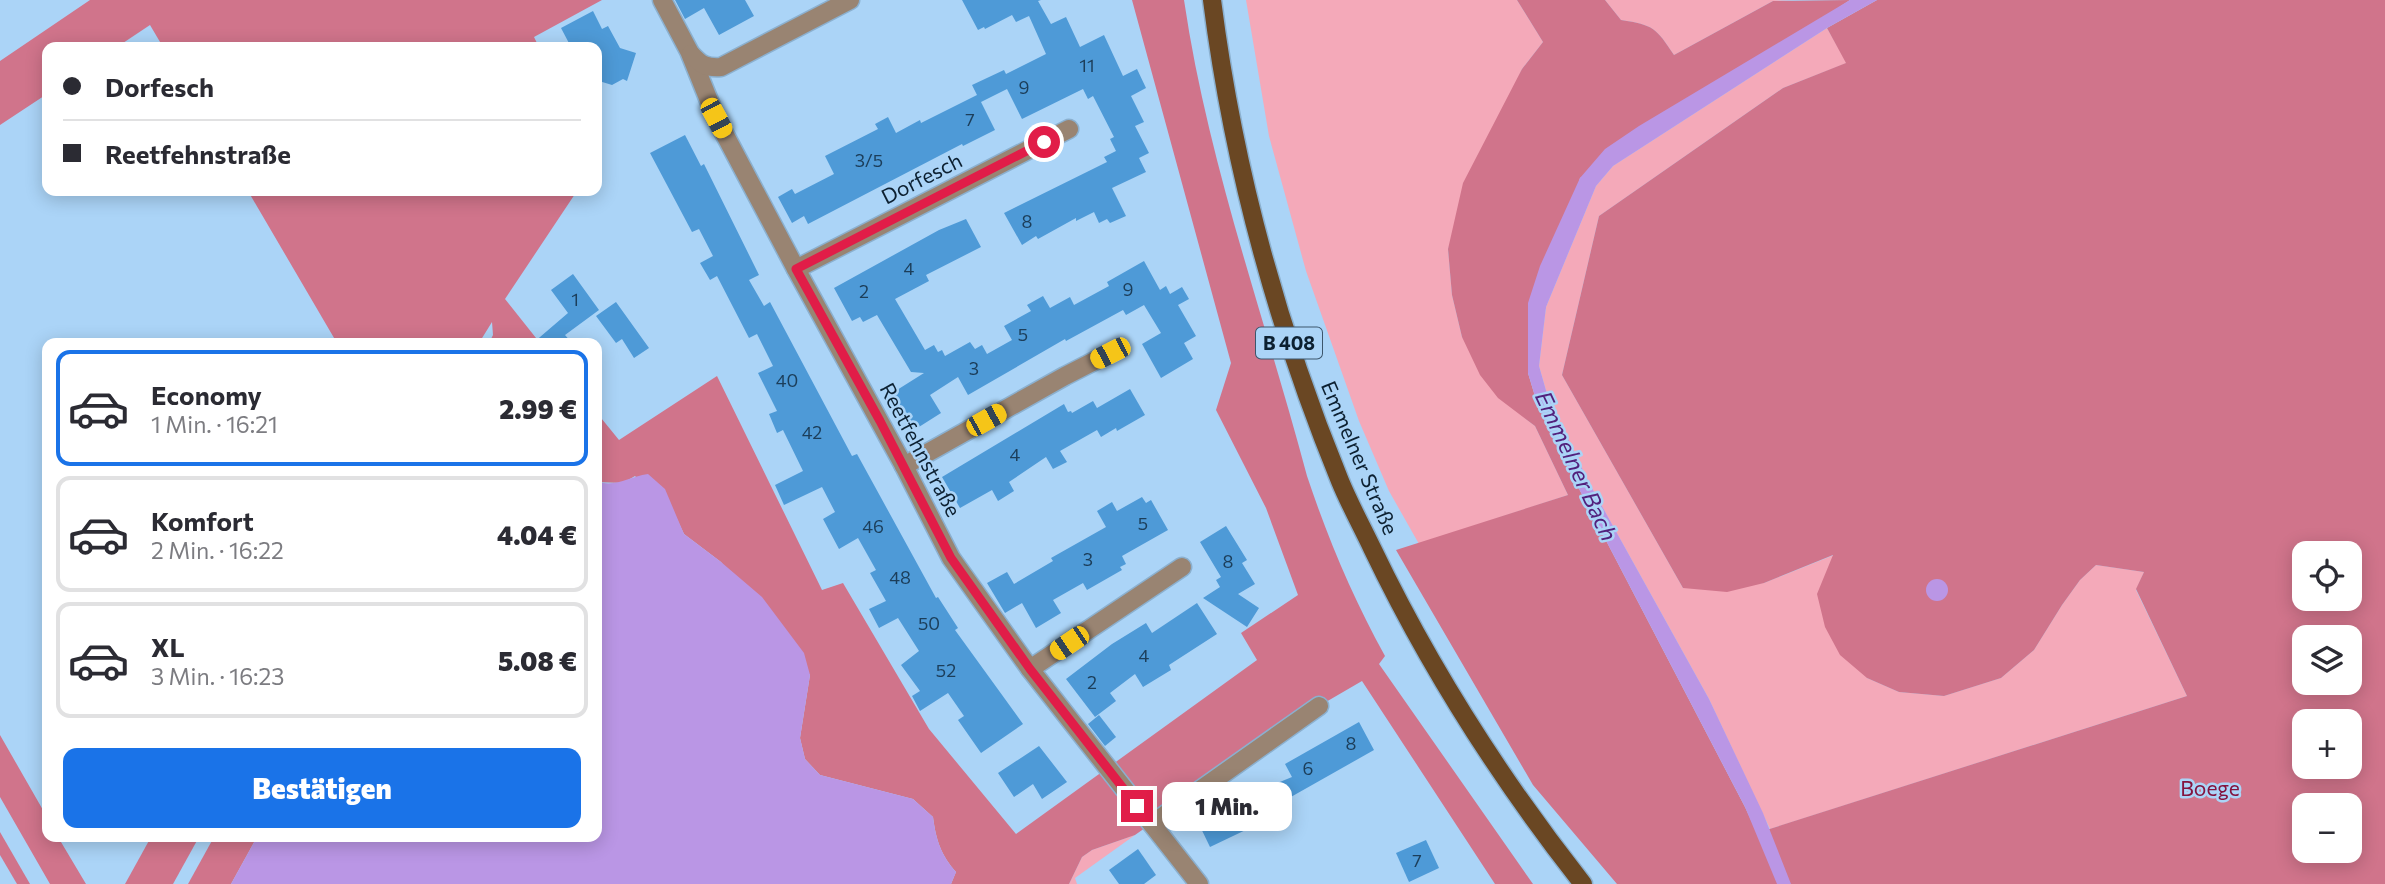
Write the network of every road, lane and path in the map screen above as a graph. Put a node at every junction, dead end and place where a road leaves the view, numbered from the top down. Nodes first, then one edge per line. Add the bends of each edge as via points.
1 (662, 0) edge
2 (850, 0) edge
3 (1212, 0) edge
4 (689, 51) junction
5 (1069, 129) dead end
6 (796, 269) junction
7 (1110, 353) dead end
8 (904, 466) junction
9 (1182, 567) dead end
10 (1030, 669) junction
11 (1319, 706) dead end
12 (1152, 824) junction
13 (1199, 884) edge
14 (1583, 884) edge

1 - 4 street, Reetfehnstraße
2 - 4 street via 721,67 702,65
3 - 14 main road, Emmelner Straße / B 408 via 1254,222 1291,351 1341,483 1399,606 1475,733
4 - 6 street, Reetfehnstraße via 716,118
5 - 6 street, Dorfesch
6 - 8 street, Reetfehnstraße
7 - 8 street
8 - 10 street, Reetfehnstraße via 951,558
9 - 10 street
10 - 12 street, Reetfehnstraße
11 - 12 street
12 - 13 street, Reetfehnstraße

